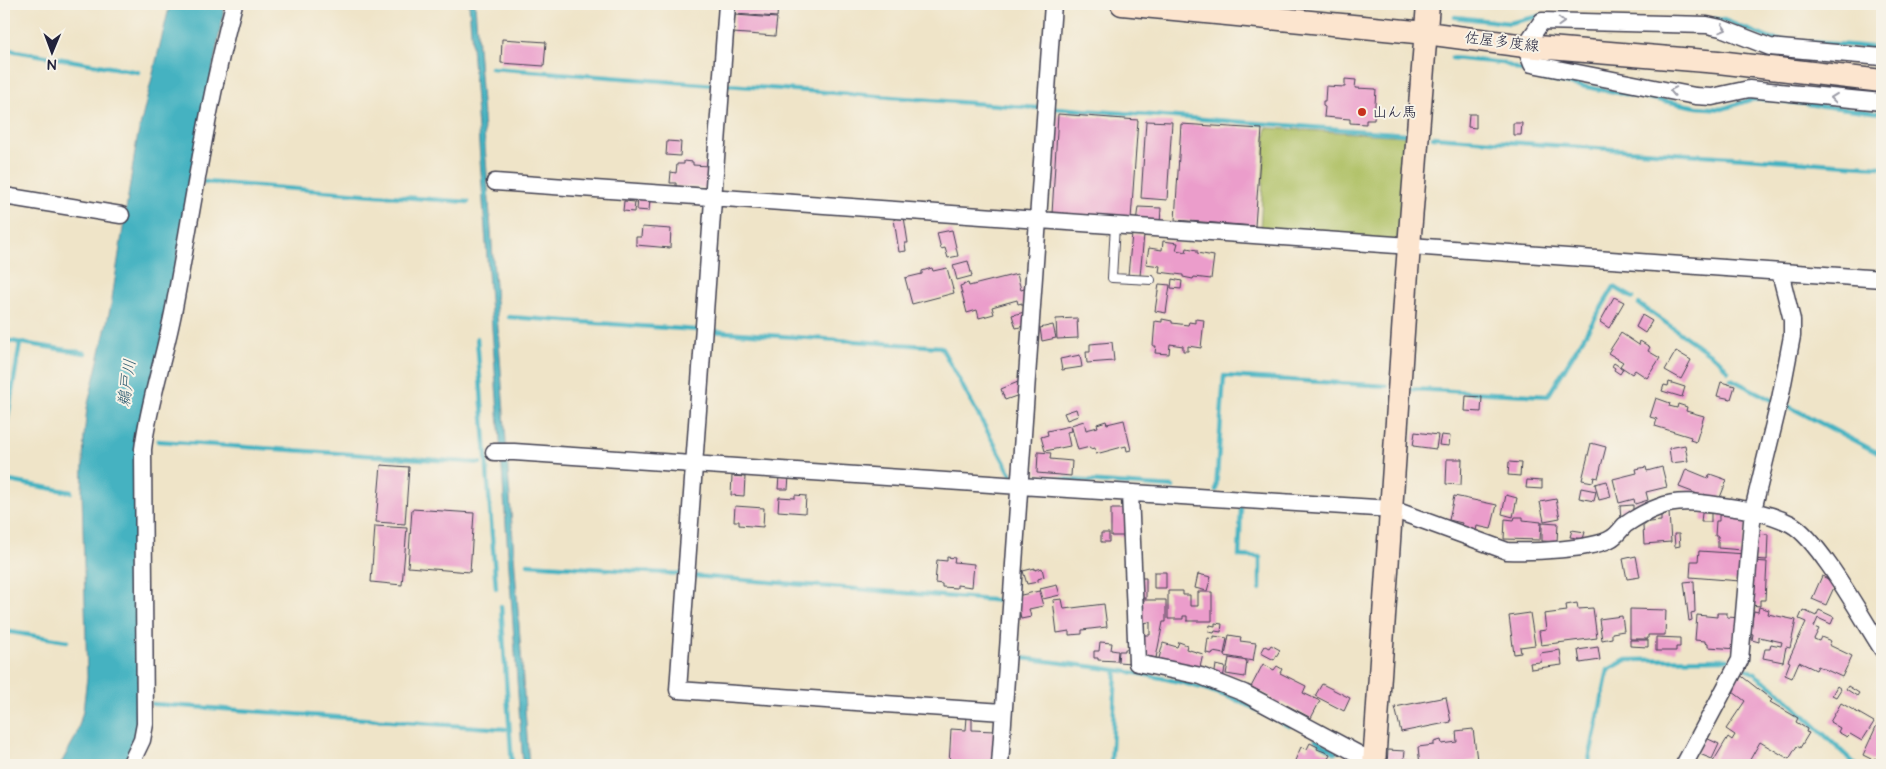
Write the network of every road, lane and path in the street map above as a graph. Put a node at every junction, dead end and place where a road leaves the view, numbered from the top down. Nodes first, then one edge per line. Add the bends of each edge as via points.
1 (234, 4) edge
2 (727, 4) edge
3 (1053, 4) edge
4 (1122, 4) edge
5 (1428, 4) edge
6 (1426, 33) junction
7 (1525, 46) junction
8 (1882, 57) edge
9 (1882, 81) edge
10 (1882, 102) edge
11 (495, 182) dead end
12 (4, 196) edge
13 (714, 196) junction
14 (121, 215) dead end
15 (1038, 220) junction
16 (1115, 225) junction
17 (1410, 246) junction
18 (1780, 272) junction
19 (1882, 279) edge
20 (1151, 280) dead end
21 (494, 452) dead end
22 (694, 464) junction
23 (1020, 486) junction
24 (1130, 493) junction
25 (1392, 509) junction
26 (1753, 510) junction
27 (1882, 649) edge
28 (1003, 712) junction
29 (1375, 764) edge
30 (130, 765) edge
31 (1000, 765) edge
32 (1684, 765) edge

1 - 30 street via 221,51 174,312 146,420 143,449 144,724 142,740
2 - 13 street
3 - 15 street
4 - 6 main road, 佐屋多度線
5 - 6 main road
6 - 7 main road, 佐屋多度線
6 - 17 main road
7 -> 8 street via 1542,21 1707,25 1770,47
7 - 9 main road, 佐屋多度線 via 1718,62
10 -> 7 street via 1749,89 1712,97 1695,96 1532,64
11 - 13 street
12 - 14 street
13 - 15 street
13 - 22 street
15 - 16 street
15 - 23 street
16 - 17 street
16 - 20 lane via 1112,278
17 - 18 street
17 - 25 main road
18 - 19 street
18 - 26 street via 1792,320 1792,336
21 - 22 street
22 - 23 street
22 - 28 street via 678,690
23 - 24 street
23 - 28 street
24 - 25 street
24 - 29 street via 1137,663 1201,676 1244,693
25 - 26 street via 1507,551 1524,552 1581,547 1611,539 1626,525 1650,511 1678,502
25 - 29 main road
26 - 27 street via 1792,524 1806,536 1832,569
26 - 32 street via 1740,660
28 - 31 street

